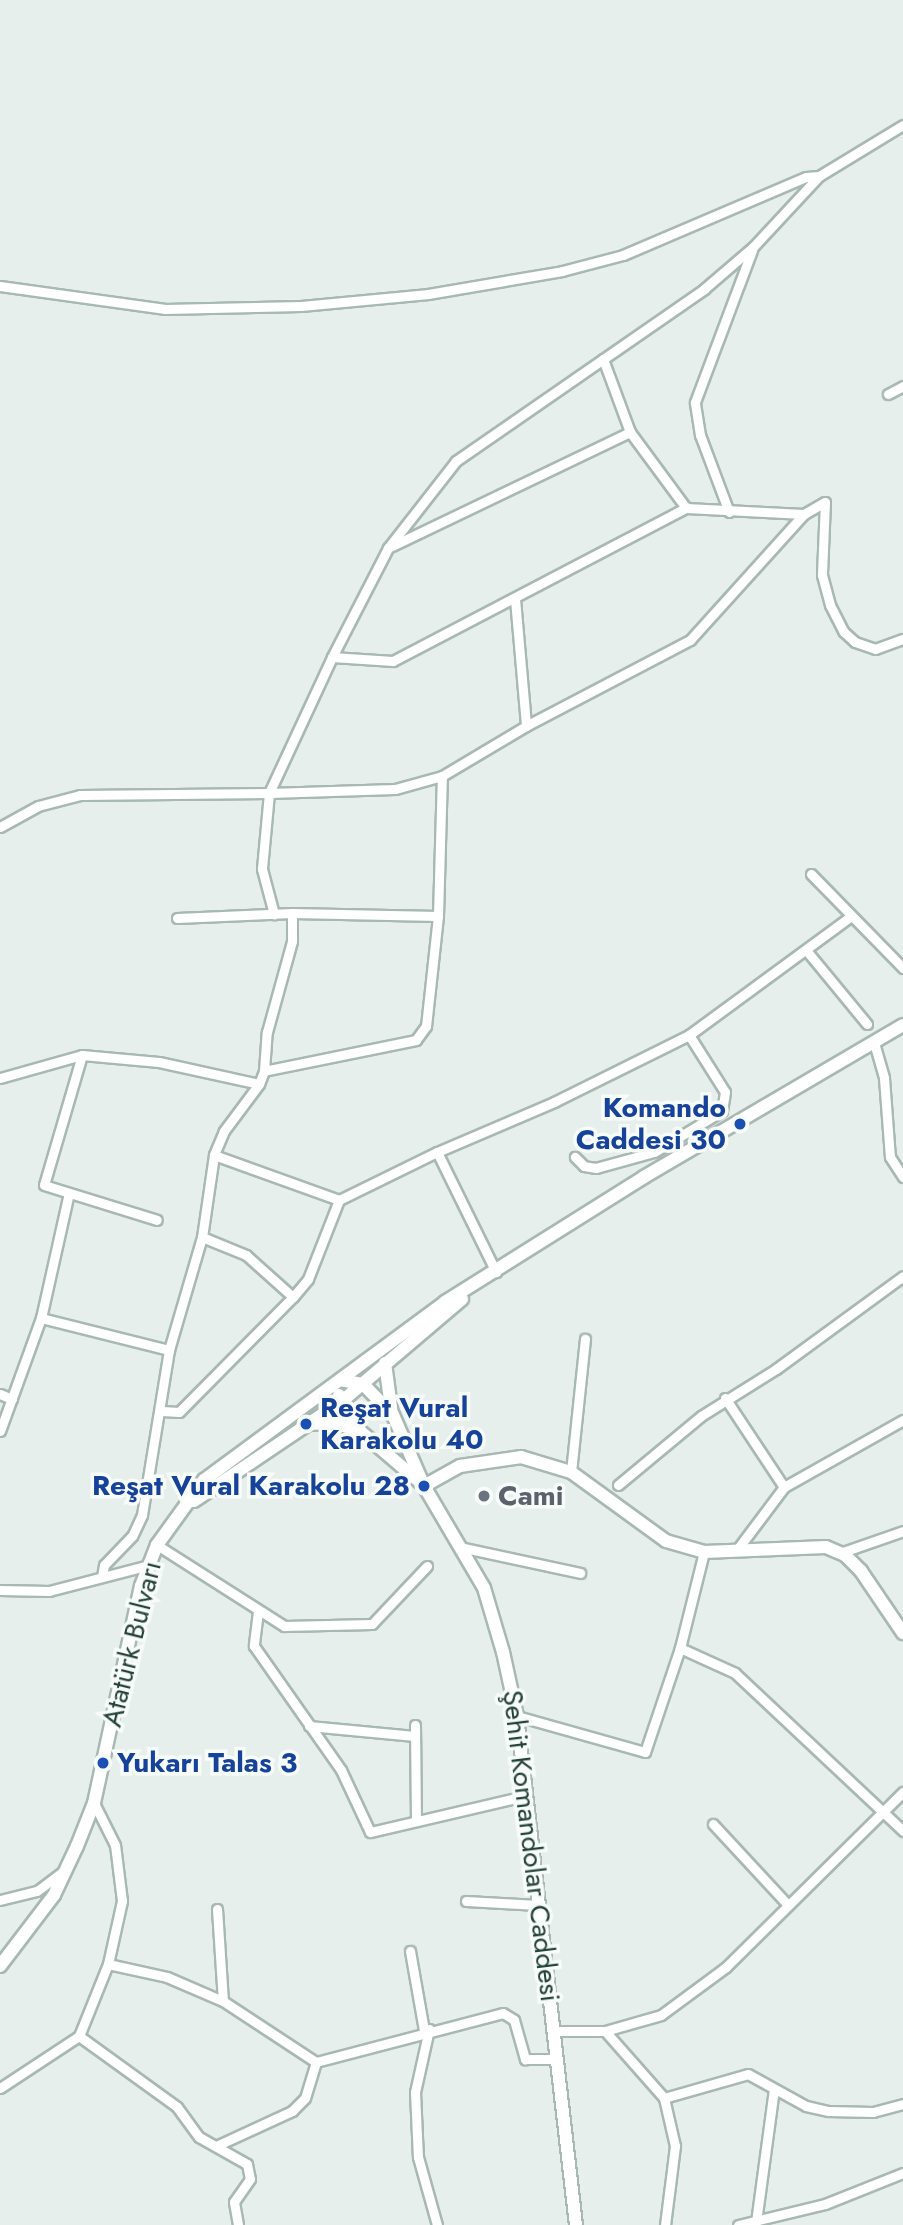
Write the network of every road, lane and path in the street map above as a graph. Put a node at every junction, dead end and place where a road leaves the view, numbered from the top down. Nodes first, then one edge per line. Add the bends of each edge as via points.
1 (903, 125) edge
2 (819, 176) junction
3 (752, 247) junction
4 (0, 286) edge
5 (603, 359) junction
6 (903, 386) edge
7 (888, 394) dead end
8 (630, 432) junction
9 (686, 508) junction
10 (729, 512) junction
11 (804, 514) junction
12 (388, 548) junction
13 (515, 599) junction
14 (903, 639) edge
15 (332, 657) junction
16 (526, 726) junction
17 (442, 776) junction
18 (269, 793) junction
19 (0, 827) edge
20 (811, 874) dead end
21 (292, 913) junction
22 (274, 914) junction
23 (438, 916) junction
24 (851, 916) junction
25 (177, 918) dead end
26 (806, 950) junction
27 (903, 968) edge
28 (867, 1024) dead end
29 (903, 1025) edge
30 (689, 1035) junction
31 (875, 1045) junction
32 (82, 1055) junction
33 (264, 1072) junction
34 (0, 1078) edge
35 (259, 1084) junction
36 (437, 1152) junction
37 (214, 1155) junction
38 (575, 1157) dead end
39 (903, 1177) edge
40 (69, 1193) junction
41 (339, 1200) junction
42 (157, 1220) dead end
43 (202, 1237) junction
44 (491, 1275) junction
45 (903, 1276) edge
46 (293, 1297) junction
47 (41, 1318) junction
48 (584, 1339) dead end
49 (169, 1350) junction
50 (385, 1363) junction
51 (340, 1380) junction
52 (363, 1384) junction
53 (0, 1394) edge
54 (725, 1398) junction
55 (12, 1399) junction
56 (341, 1402) junction
57 (162, 1411) junction
58 (393, 1415) junction
59 (903, 1420) edge
60 (306, 1424) junction
61 (0, 1431) edge
62 (360, 1431) junction
63 (571, 1472) junction
64 (618, 1485) dead end
65 (424, 1486) junction
66 (784, 1487) junction
67 (180, 1511) junction
68 (903, 1531) edge
69 (157, 1545) junction
70 (460, 1547) junction
71 (736, 1551) junction
72 (704, 1552) junction
73 (840, 1553) junction
74 (149, 1565) junction
75 (427, 1566) dead end
76 (580, 1573) dead end
77 (102, 1576) junction
78 (0, 1590) edge
79 (258, 1611) junction
80 (903, 1633) edge
81 (680, 1648) junction
82 (517, 1716) junction
83 (415, 1725) dead end
84 (309, 1726) junction
85 (415, 1736) junction
86 (903, 1792) edge
87 (525, 1796) junction
88 (94, 1803) junction
89 (881, 1811) junction
90 (416, 1820) junction
91 (713, 1824) dead end
92 (903, 1831) edge
93 (65, 1870) junction
94 (0, 1900) edge
95 (466, 1901) dead end
96 (787, 1904) junction
97 (538, 1905) junction
98 (217, 1909) dead end
99 (410, 1951) dead end
100 (108, 1964) junction
101 (0, 1966) edge
102 (223, 2001) junction
103 (427, 2029) junction
104 (555, 2031) junction
105 (605, 2031) junction
106 (79, 2036) junction
107 (557, 2059) junction
108 (316, 2062) junction
109 (0, 2088) edge
110 (774, 2089) junction
111 (664, 2098) junction
112 (903, 2104) edge
113 (216, 2146) junction
114 (903, 2173) edge
115 (756, 2221) junction
116 (238, 2225) edge
117 (437, 2225) edge
118 (576, 2225) edge
119 (665, 2225) edge
120 (738, 2225) edge

1 - 2 street
2 - 3 street
2 - 4 street via 806,177 623,255 562,271 428,294 301,306 165,309
3 - 5 street via 704,289
3 - 10 street via 695,402 700,435
5 - 8 street
5 - 12 street via 456,461
6 - 7 street
8 - 9 street
8 - 12 street
9 - 10 street
9 - 13 street
10 - 11 street
11 - 14 street via 825,502 822,575 844,632 862,646 875,649
11 - 16 street via 690,640
12 - 15 street
13 - 15 street via 393,661
13 - 16 street
15 - 18 street
16 - 17 street
17 - 18 street via 395,789
17 - 23 street
18 - 19 street via 80,795 38,806
18 - 22 street via 262,869
20 - 24 street
21 - 22 street
21 - 23 street
21 - 33 street via 292,941 267,1032
22 - 25 street
23 - 33 street via 428,1016 415,1040
24 - 26 street
24 - 27 street
26 - 28 street
26 - 30 street
29 - 31 street
30 - 36 street via 554,1102
30 - 38 street via 725,1092 722,1111 654,1152 596,1168 584,1166
31 - 39 street via 884,1078 890,1157
31 - 44 street via 644,1177
32 - 34 street
32 - 35 street via 159,1062
32 - 40 street via 44,1185
33 - 35 street
35 - 37 street via 225,1131
36 - 41 street
36 - 44 street
37 - 41 street
37 - 43 street
40 - 42 street
40 - 47 street
41 - 46 street via 307,1279
43 - 46 street via 252,1259
43 - 49 street
44 - 50 street
44 - 51 street, Atatürk Bulvarı via 445,1302
45 - 54 street via 776,1369
46 - 57 street via 179,1412
47 - 49 street
47 - 55 street
48 - 63 street
49 - 57 street
50 - 52 street
50 - 58 street
51 - 52 street
51 - 56 street
51 - 67 street, Atatürk Bulvarı via 204,1480
52 - 56 street
52 - 58 street
53 - 55 street
54 - 64 street
54 - 66 street
55 - 61 street
56 - 60 street
56 - 62 street
57 - 77 street via 138,1525 104,1565
58 - 65 street
59 - 66 street
60 - 62 street via 334,1423
60 - 67 street
62 - 65 street
63 - 65 street via 521,1457 460,1466
63 - 72 street via 666,1541
65 - 70 street, Şehit Komandolar Caddesi
66 - 71 street
67 - 69 street, Atatürk Bulvarı
68 - 73 street
69 - 74 street, Atatürk Bulvarı
69 - 79 street
70 - 76 street
70 - 82 street, Şehit Komandolar Caddesi via 484,1588
71 - 72 street
71 - 73 street via 826,1547
72 - 81 street
73 - 80 street via 861,1571
74 - 77 street
74 - 88 street, Atatürk Bulvarı
75 - 79 street via 380,1619 363,1627 284,1626
77 - 78 street via 49,1591
79 - 84 street via 254,1646
81 - 82 street via 645,1752
81 - 89 street via 735,1673
82 - 87 street, Şehit Komandolar Caddesi
83 - 85 street
84 - 85 street
84 - 90 street via 341,1770 370,1832
85 - 90 street
86 - 89 street
87 - 90 street
87 - 97 street, Şehit Komandolar Caddesi
88 - 93 street, Atatürk Bulvarı
88 - 100 street via 115,1845 122,1900
89 - 92 street
89 - 96 street
91 - 96 street
93 - 94 street via 37,1891
93 - 101 street, Atatürk Bulvarı via 54,1895
95 - 97 street
96 - 105 street via 726,1967 661,2015
97 - 104 street, Şehit Komandolar Caddesi
98 - 102 street
99 - 103 street
100 - 102 street via 167,1978
100 - 106 street
102 - 108 street
103 - 107 street via 503,2013 514,2020 525,2059
103 - 108 street
103 - 117 street via 416,2105 418,2157
104 - 105 street
104 - 107 street, Şehit Komandolar Caddesi
105 - 111 street
106 - 109 street
106 - 113 street via 177,2107 199,2137
107 - 118 street, Şehit Komandolar Caddesi
108 - 113 street via 314,2081 292,2111
110 - 111 street via 748,2074
110 - 112 street via 806,2106 828,2111 873,2112
110 - 115 street
111 - 119 street via 675,2146
113 - 116 street via 250,2169 250,2179 234,2202
114 - 115 street via 825,2204
115 - 120 street

